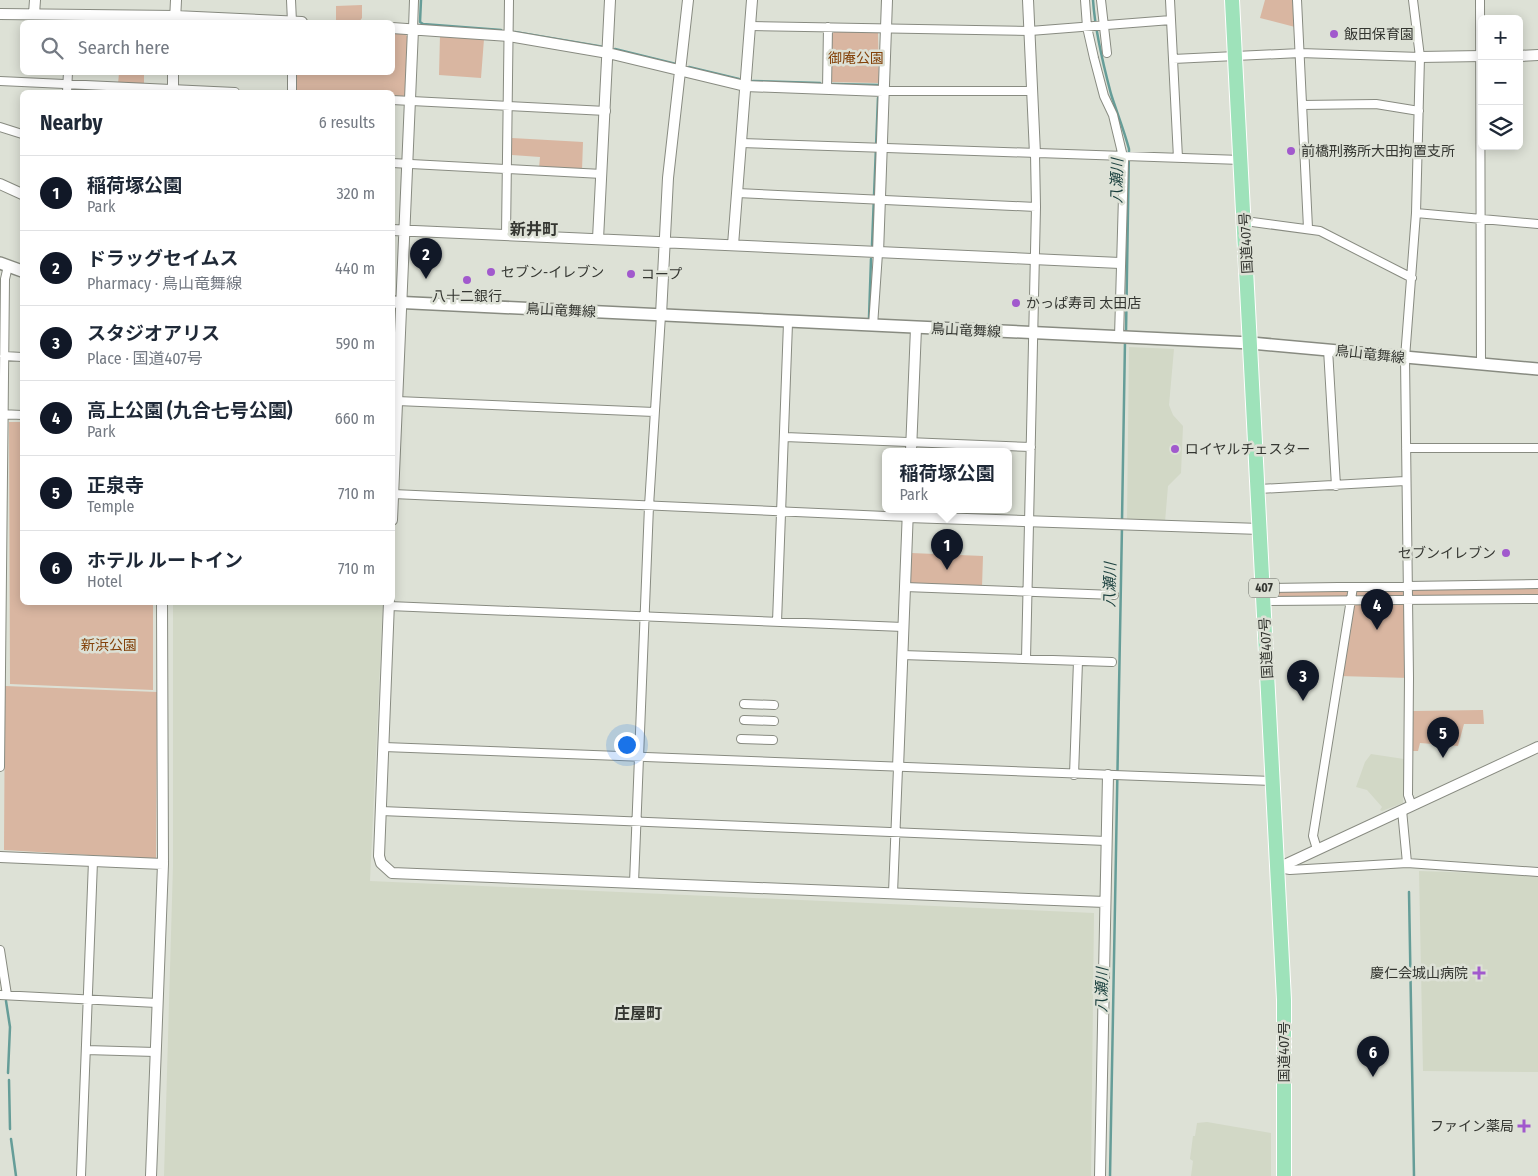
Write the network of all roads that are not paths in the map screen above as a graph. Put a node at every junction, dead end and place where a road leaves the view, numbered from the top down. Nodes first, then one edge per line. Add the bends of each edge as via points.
1 (35, 0) edge
2 (176, 0) edge
3 (291, 0) edge
4 (414, 0) edge
5 (509, 0) edge
6 (610, 0) edge
7 (688, 0) edge
8 (752, 0) edge
9 (887, 0) edge
10 (1028, 0) edge
11 (1085, 0) edge
12 (1101, 0) edge
13 (1170, 0) edge
14 (1232, 0) edge
15 (1297, 0) edge
16 (1413, 0) edge
17 (1480, 0) edge
18 (0, 14) edge
19 (34, 14) junction
20 (1480, 15) edge
21 (70, 19) edge
22 (175, 19) edge
23 (214, 20) edge
24 (292, 20) edge
25 (1171, 20) junction
26 (750, 26) junction
27 (1102, 26) junction
28 (828, 27) junction
29 (1089, 27) junction
30 (395, 28) edge
31 (886, 28) junction
32 (413, 29) junction
33 (1030, 30) junction
34 (509, 36) junction
35 (1106, 52) dead end
36 (1300, 53) junction
37 (608, 54) junction
38 (1538, 55) edge
39 (1236, 56) junction
40 (1478, 56) edge
41 (1523, 56) edge
42 (1420, 57) junction
43 (1173, 59) junction
44 (1481, 60) edge
45 (680, 70) junction
46 (68, 75) edge
47 (173, 75) edge
48 (292, 75) edge
49 (0, 81) edge
50 (745, 86) junction
51 (68, 88) edge
52 (826, 89) junction
53 (138, 90) edge
54 (173, 90) edge
55 (292, 90) edge
56 (883, 91) junction
57 (1032, 91) junction
58 (395, 100) edge
59 (410, 101) junction
60 (1302, 105) junction
61 (508, 106) junction
62 (606, 110) junction
63 (1419, 111) junction
64 (0, 127) edge
65 (20, 133) edge
66 (741, 143) junction
67 (880, 148) junction
68 (1035, 154) junction
69 (1122, 155) junction
70 (1178, 158) junction
71 (1241, 160) junction
72 (395, 163) edge
73 (408, 164) junction
74 (507, 169) junction
75 (602, 174) junction
76 (0, 184) edge
77 (20, 193) edge
78 (737, 193) junction
79 (880, 200) junction
80 (1036, 207) junction
81 (1416, 213) junction
82 (1481, 218) junction
83 (1245, 221) junction
84 (1538, 224) edge
85 (1308, 228) junction
86 (395, 230) edge
87 (405, 230) junction
88 (506, 235) junction
89 (598, 239) junction
90 (664, 242) junction
91 (733, 245) junction
92 (878, 253) junction
93 (1035, 260) junction
94 (1120, 263) junction
95 (4, 264) edge
96 (20, 270) edge
97 (1412, 278) junction
98 (397, 303) edge
99 (661, 314) junction
100 (788, 323) junction
101 (873, 326) junction
102 (916, 328) junction
103 (1033, 333) junction
104 (1123, 337) junction
105 (1251, 343) junction
106 (1328, 349) junction
107 (4, 356) junction
108 (20, 357) edge
109 (1406, 358) junction
110 (1482, 364) junction
111 (1538, 369) edge
112 (395, 371) edge
113 (397, 401) junction
114 (654, 412) junction
115 (2, 414) edge
116 (20, 415) edge
117 (395, 421) edge
118 (785, 437) junction
119 (911, 447) edge
120 (1031, 447) junction
121 (1406, 448) junction
122 (1538, 448) edge
123 (1405, 481) junction
124 (1336, 486) junction
125 (1259, 488) junction
126 (395, 494) edge
127 (649, 506) junction
128 (783, 512) junction
129 (882, 513) edge
130 (908, 513) edge
131 (1030, 521) junction
132 (1260, 529) junction
133 (1538, 584) edge
134 (905, 587) junction
135 (1352, 587) junction
136 (1408, 587) junction
137 (1028, 592) junction
138 (1114, 595) dead end
139 (1264, 595) junction
140 (1538, 599) edge
141 (1407, 600) junction
142 (1350, 601) junction
143 (395, 604) edge
144 (162, 605) edge
145 (389, 605) edge
146 (646, 617) junction
147 (777, 622) junction
148 (903, 627) junction
149 (902, 655) junction
150 (1026, 659) junction
151 (1078, 661) junction
152 (1112, 662) dead end
153 (744, 704) dead end
154 (774, 705) dead end
155 (744, 720) dead end
156 (774, 721) dead end
157 (741, 739) dead end
158 (0, 740) edge
159 (773, 740) dead end
160 (384, 747) junction
161 (1538, 747) edge
162 (639, 758) junction
163 (0, 768) edge
164 (898, 768) junction
165 (1074, 775) junction
166 (1113, 776) junction
167 (1273, 781) junction
168 (1407, 808) junction
169 (381, 811) junction
170 (636, 822) junction
171 (896, 833) junction
172 (1106, 841) junction
173 (1315, 850) junction
174 (0, 857) edge
175 (93, 861) junction
176 (1406, 863) junction
177 (163, 864) junction
178 (1278, 868) junction
179 (1315, 869) junction
180 (1538, 872) edge
181 (634, 883) junction
182 (893, 893) junction
183 (1105, 902) junction
184 (0, 950) edge
185 (4, 995) edge
186 (88, 1000) junction
187 (157, 1003) junction
188 (86, 1050) junction
189 (155, 1052) junction
190 (81, 1176) edge
191 (151, 1176) edge
192 (1100, 1176) edge
193 (1284, 1176) edge

1 - 19 street
2 - 22 street
3 - 24 street
4 - 32 street
5 - 34 street
6 - 37 street
7 - 45 street
8 - 26 street
9 - 31 street
10 - 33 street
11 - 29 street
12 - 27 street
13 - 25 street
14 - 39 highway, 国道407号 / 407
15 - 36 street
16 - 42 street
17 - 20 street
18 - 19 street
19 - 21 street
21 - 22 street
22 - 23 street
25 - 27 street
25 - 43 street
26 - 28 street
26 - 50 street
27 - 29 street
27 - 35 street
28 - 31 street
28 - 52 street
29 - 33 street
29 - 69 street
30 - 32 street
31 - 33 street
31 - 56 street
32 - 34 street
32 - 59 street
33 - 57 street
34 - 37 street
34 - 61 street
36 - 39 street
36 - 42 street
36 - 60 street
37 - 45 street
37 - 62 street
38 - 41 street
39 - 43 street
39 - 71 highway, 国道407号 / 407
40 - 42 street
42 - 63 street
43 - 70 street
44 - 82 street
45 - 50 street
45 - 90 street
46 - 51 street
47 - 54 street
48 - 55 street
49 - 51 street
50 - 52 street
50 - 66 street
51 - 53 street
52 - 56 street
56 - 57 street
56 - 67 street
57 - 68 street
58 - 59 street
59 - 61 street
59 - 73 street
60 - 63 street via 1376,104
60 - 85 street
61 - 62 street
61 - 74 street
62 - 75 street
63 - 81 street
64 - 65 street
66 - 67 street
66 - 78 street
67 - 68 street
67 - 79 street
68 - 69 street
68 - 80 street
69 - 70 street
69 - 94 street
70 - 71 street
71 - 83 highway, 国道407号 / 407
72 - 73 street
73 - 74 street
73 - 87 street
74 - 75 street
74 - 88 street
75 - 89 street
76 - 77 street
78 - 79 street
78 - 91 street
79 - 80 street
79 - 92 street
80 - 93 street
81 - 82 street
81 - 97 street
82 - 84 street
82 - 110 street
83 - 85 street
83 - 105 highway, 国道407号 / 407
85 - 97 street
86 - 87 street
87 - 88 street
87 - 98 street
88 - 89 street
89 - 90 street
90 - 91 street
90 - 99 street
91 - 92 street
92 - 93 street
92 - 101 street
93 - 94 street
93 - 103 street
94 - 104 street
95 - 96 main road
95 - 107 street
97 - 109 street
98 - 99 main road, 鳥山竜舞線
98 - 112 street
99 - 100 main road, 鳥山竜舞線
99 - 114 street
100 - 101 main road, 鳥山竜舞線
100 - 118 street
101 - 102 main road, 鳥山竜舞線
102 - 103 main road, 鳥山竜舞線
102 - 119 street
103 - 104 main road, 鳥山竜舞線
103 - 120 street
104 - 105 main road, 鳥山竜舞線
105 - 106 main road, 鳥山竜舞線
105 - 125 highway, 国道407号 / 407
106 - 109 main road, 鳥山竜舞線
106 - 124 street
107 - 108 street
107 - 115 street
109 - 110 main road, 鳥山竜舞線
109 - 121 street
110 - 111 main road, 鳥山竜舞線
112 - 113 street
113 - 114 street
113 - 117 street
114 - 127 street
115 - 116 street
115 - 158 street
118 - 119 street
118 - 128 street
119 - 120 street
120 - 131 street
121 - 122 street
121 - 123 street
123 - 124 street
123 - 136 street
124 - 125 street
125 - 132 highway, 国道407号 / 407
126 - 127 street
127 - 128 street
127 - 146 street
128 - 129 street
128 - 147 street
130 - 131 street
130 - 134 street
131 - 132 street
131 - 137 street
132 - 139 highway, 国道407号 / 407
133 - 136 street
134 - 137 street
134 - 148 street
135 - 136 street
135 - 139 street
135 - 142 street
136 - 141 street
137 - 138 street
137 - 150 street
139 - 142 street
139 - 167 highway, 国道407号 / 407
140 - 141 street
141 - 142 street
141 - 168 street
142 - 173 street via 1313,836
143 - 146 street
144 - 177 street
145 - 160 street
146 - 147 street
146 - 162 street
147 - 148 street
148 - 149 street
149 - 150 street
149 - 164 street
150 - 151 street
151 - 152 street
151 - 165 street
153 - 154 street
155 - 156 street
157 - 159 street
158 - 163 street
160 - 162 street
160 - 169 street
161 - 168 street
162 - 164 street
162 - 170 street
164 - 165 street
164 - 171 street
165 - 166 street
166 - 167 street
166 - 172 street
167 - 178 highway, 国道407号 / 407
168 - 173 street
168 - 176 street
169 - 170 street
169 - 181 street via 381,863 392,873
170 - 171 street
170 - 181 street
171 - 172 street
171 - 182 street
172 - 183 street
173 - 178 street
173 - 179 street via 1311,860
174 - 175 street
175 - 177 street
175 - 186 street
176 - 179 street
176 - 180 street
177 - 187 street
178 - 179 street
178 - 193 highway, 国道407号 / 407 via 1284,1000
181 - 182 street
182 - 183 street
183 - 192 street
184 - 185 street
185 - 186 street
186 - 187 street
186 - 188 street
187 - 189 street
188 - 189 street
188 - 190 street
189 - 191 street

